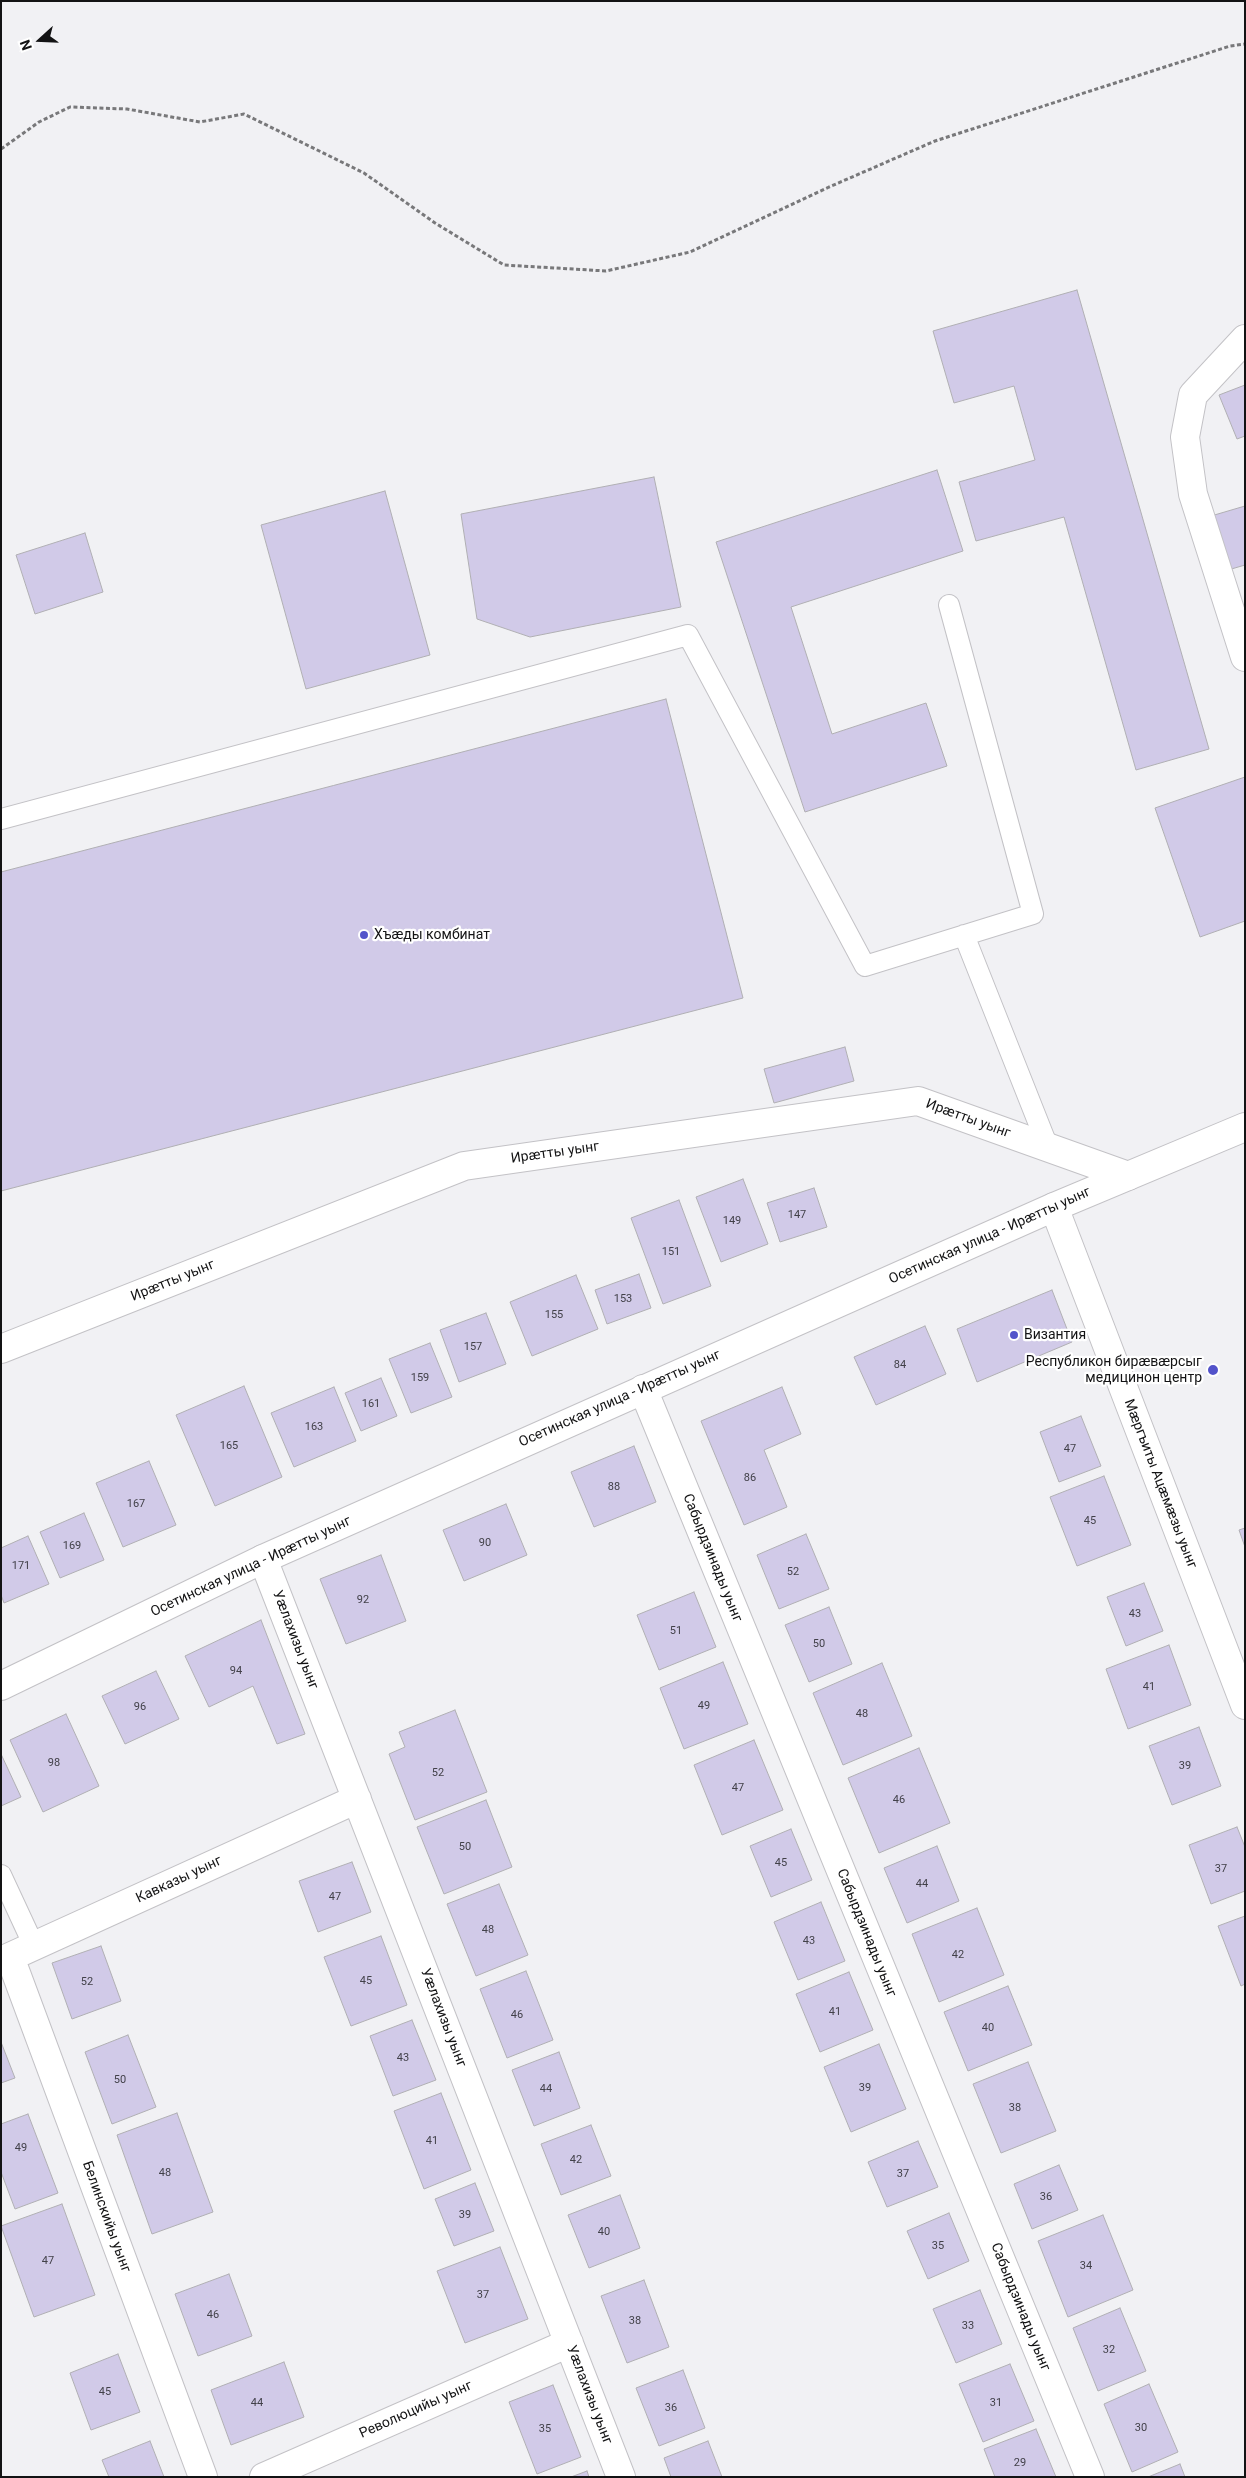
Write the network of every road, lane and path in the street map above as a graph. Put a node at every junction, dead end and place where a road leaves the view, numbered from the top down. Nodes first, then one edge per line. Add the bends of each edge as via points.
1 (1245, 44) edge
2 (1, 149) edge
3 (1245, 339) edge
4 (949, 605) dead end
5 (1245, 657) edge
6 (1, 819) edge
7 (964, 935) junction
8 (1245, 1127) edge
9 (1048, 1147) junction
10 (1128, 1176) junction
11 (1054, 1207) junction
12 (1, 1349) edge
13 (642, 1389) junction
14 (263, 1559) junction
15 (1, 1686) edge
16 (1245, 1705) edge
17 (357, 1798) junction
18 (1, 1875) edge
19 (34, 1946) junction
20 (6, 1959) edge
21 (569, 2343) junction
22 (203, 2477) edge
23 (264, 2477) edge
24 (621, 2477) edge
25 (1090, 2477) edge

1 - 2 path via 935,141 690,252 606,270 504,265 435,223 364,173 244,114 200,122 126,109 70,107 40,122
3 - 5 street via 1193,395 1185,437 1193,494
4 - 7 lane via 1033,914
6 - 7 lane via 688,635 865,966
7 - 9 lane
8 - 10 street, Осетинская улица - Ирæтты уынг
9 - 10 street, Ирæтты уынг
9 - 12 street, Ирæтты уынг via 918,1101 464,1166
10 - 11 street, Осетинская улица - Ирæтты уынг
11 - 13 street, Осетинская улица - Ирæтты уынг
11 - 16 street, Мӕргъиты Ацӕмӕзы уынг
13 - 14 street, Осетинская улица - Ирæтты уынг
13 - 25 street, Сабырдзинады уынг
14 - 15 street, Осетинская улица - Ирæтты уынг
14 - 17 street, Уӕлахизы уынг
17 - 19 street, Кавказы уынг
17 - 21 street, Уӕлахизы уынг
18 - 19 lane
19 - 20 street, Кавказы уынг
20 - 22 street, Белинскийы уынг
21 - 23 street, Революцийы уынг
21 - 24 street, Уӕлахизы уынг

